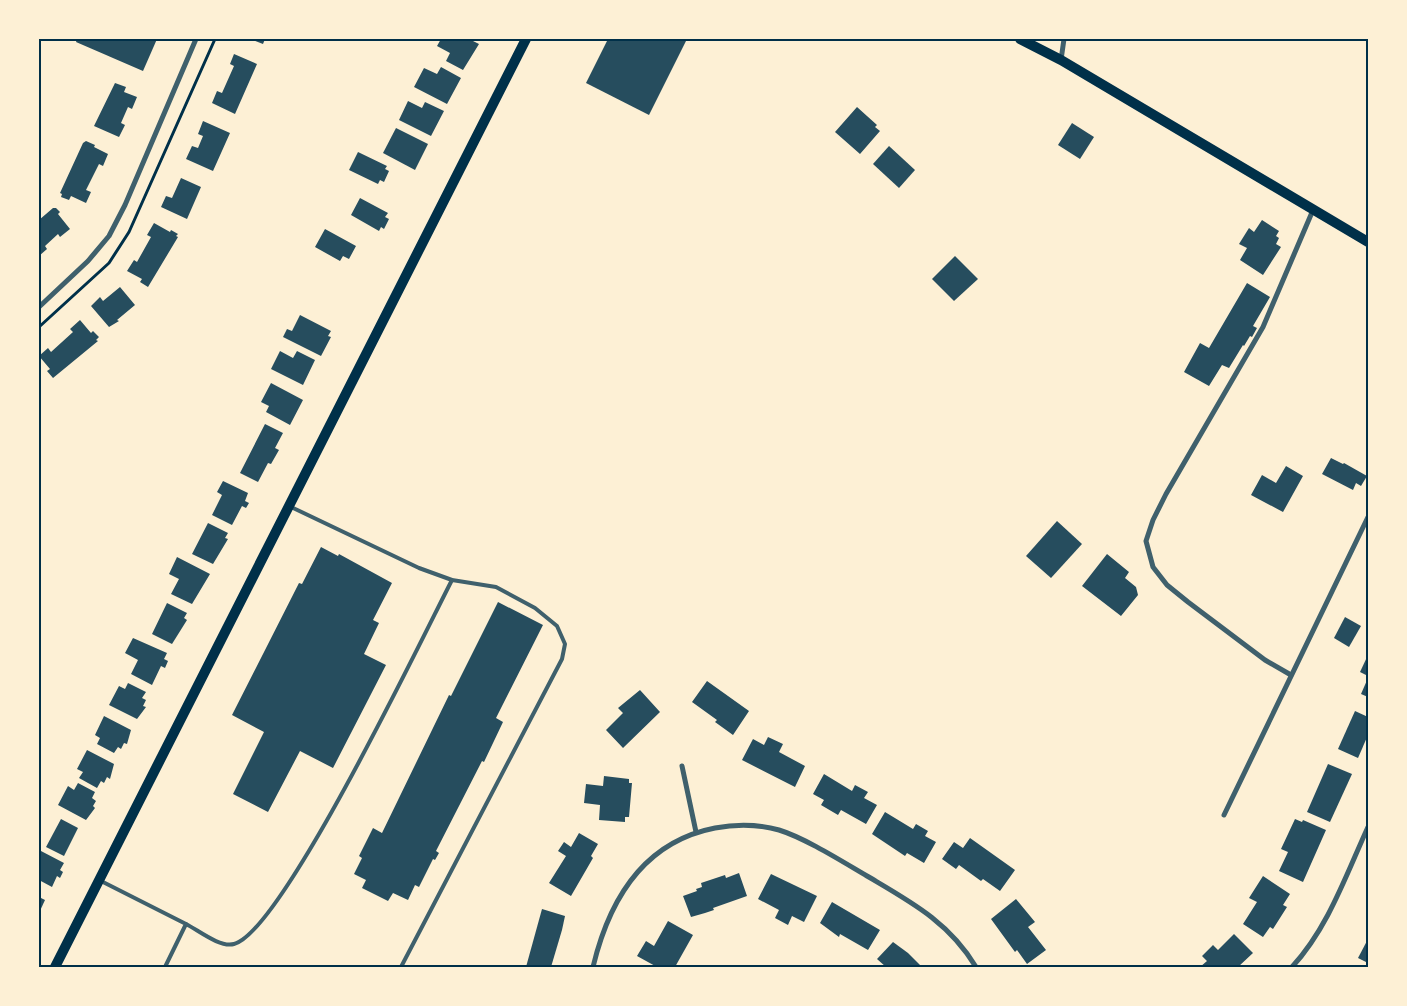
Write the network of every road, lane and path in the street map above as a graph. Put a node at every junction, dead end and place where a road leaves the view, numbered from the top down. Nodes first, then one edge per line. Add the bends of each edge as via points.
1 (196, 39) edge
2 (526, 39) edge
3 (1020, 39) edge
4 (1064, 39) edge
5 (1061, 60) junction
6 (1313, 210) junction
7 (1368, 242) edge
8 (39, 307) edge
9 (289, 506) junction
10 (1368, 518) edge
11 (452, 580) junction
12 (1291, 675) junction
13 (682, 766) dead end
14 (1224, 815) dead end
15 (1368, 828) edge
16 (696, 832) junction
17 (99, 880) junction
18 (186, 924) junction
19 (55, 967) edge
20 (165, 967) edge
21 (400, 967) edge
22 (593, 967) edge
23 (976, 967) edge
24 (1292, 967) edge

1 - 8 street via 109,236 88,261
2 - 9 main road
3 - 5 main road
4 - 5 street
5 - 6 main road
6 - 7 main road
6 - 12 street via 1263,327 1166,494 1146,541 1154,568 1167,584 1265,660
9 - 11 lane via 419,568
9 - 17 main road
10 - 12 street
11 - 18 lane via 341,798 267,916 250,936 225,945
11 - 21 lane via 496,587 534,608 556,626 565,644 562,659
12 - 14 street
13 - 16 street
15 - 24 street via 1324,923
16 - 22 street via 670,843 647,860 624,889 608,921
16 - 23 street via 734,825 756,825 781,831 839,860 922,909 965,949
17 - 18 lane
17 - 19 main road
18 - 20 lane

